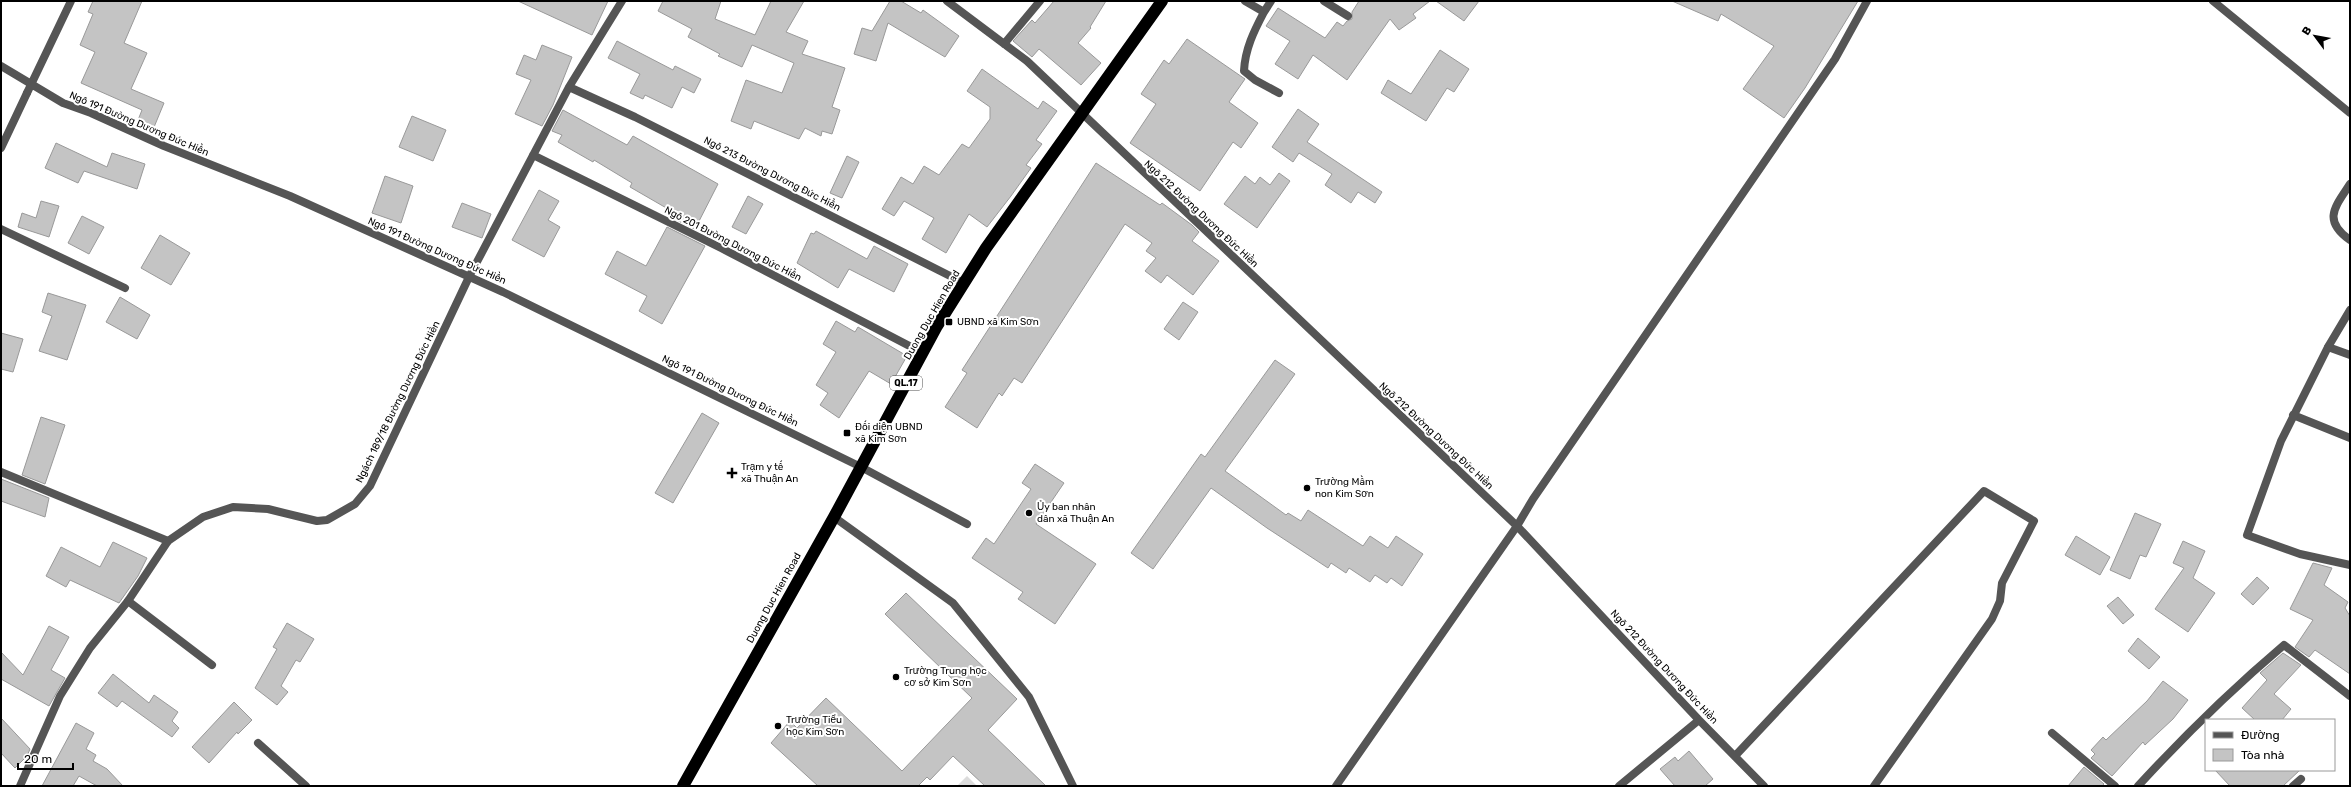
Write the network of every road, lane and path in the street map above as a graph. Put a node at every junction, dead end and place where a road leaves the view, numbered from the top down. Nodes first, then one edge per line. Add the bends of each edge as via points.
1 (71, 1) edge
2 (622, 1) edge
3 (947, 1) edge
4 (1040, 1) edge
5 (1162, 1) edge
6 (1245, 1) edge
7 (1271, 1) edge
8 (1324, 1) edge
9 (1867, 1) edge
10 (2213, 1) edge
11 (1264, 12) junction
12 (1348, 16) dead end
13 (1004, 44) junction
14 (1, 66) edge
15 (32, 83) junction
16 (569, 87) junction
17 (1279, 93) dead end
18 (2350, 113) edge
19 (1081, 114) junction
20 (1, 148) edge
21 (533, 155) junction
22 (2350, 184) edge
23 (1, 229) edge
24 (2350, 240) edge
25 (469, 277) junction
26 (964, 283) junction
27 (125, 288) dead end
28 (2350, 310) edge
29 (2328, 347) junction
30 (923, 353) junction
31 (2350, 355) edge
32 (2293, 415) junction
33 (2350, 438) edge
34 (861, 467) junction
35 (1, 472) edge
36 (834, 516) junction
37 (967, 524) dead end
38 (1518, 526) junction
39 (168, 542) junction
40 (2350, 565) edge
41 (128, 601) junction
42 (212, 665) dead end
43 (2350, 696) edge
44 (1699, 720) junction
45 (2052, 733) dead end
46 (258, 743) dead end
47 (1735, 756) junction
48 (2301, 779) dead end
49 (20, 786) edge
50 (306, 786) edge
51 (683, 786) edge
52 (1073, 786) edge
53 (1336, 786) edge
54 (1619, 786) edge
55 (1764, 786) edge
56 (1874, 786) edge
57 (2115, 786) edge
58 (2138, 786) edge
59 (2293, 786) edge

1 - 15 street
2 - 16 street, Ngách 189/18 Đường Dương Đức Hiền
3 - 13 street, Ngõ 212 Đường Dương Đức Hiền
4 - 13 street
5 - 19 highway, Duong Duc Hien Road / QL.17
6 - 11 street
7 - 11 street
8 - 12 street
9 - 38 street via 1835,59 1533,499
10 - 18 street
11 - 17 street via 1251,38 1244,71
13 - 19 street, Ngõ 212 Đường Dương Đức Hiền via 1027,61
14 - 15 street, Ngõ 191 Đường Dương Đức Hiền
15 - 20 street
15 - 25 street, Ngõ 191 Đường Dương Đức Hiền via 63,103 290,196
16 - 21 street, Ngách 189/18 Đường Dương Đức Hiền
16 - 26 street, Ngõ 213 Đường Dương Đức Hiền via 635,117
19 - 26 highway, Duong Duc Hien Road / QL.17
19 - 38 street, Ngõ 212 Đường Dương Đức Hiền
21 - 25 street, Ngách 189/18 Đường Dương Đức Hiền
21 - 30 street, Ngõ 201 Đường Dương Đức Hiền via 721,248
22 - 24 street via 2332,214 2334,223
23 - 27 street
25 - 34 street, Ngõ 191 Đường Dương Đức Hiền
25 - 39 street, Ngách 189/18 Đường Dương Đức Hiền via 370,486 355,504 327,520 317,521 268,509 233,507 203,517
26 - 30 highway, Duong Duc Hien Road / QL.17
28 - 29 street
29 - 31 street
29 - 32 street
30 - 34 highway, Duong Duc Hien Road / QL.17
32 - 33 street
32 - 40 street via 2247,535 2300,554
34 - 36 highway, Duong Duc Hien Road / QL.17
34 - 37 street, Ngõ 191 Đường Dương Đức Hiền
35 - 39 street
36 - 51 highway, Duong Duc Hien Road / QL.17
36 - 52 street via 953,603 1029,697
38 - 44 street, Ngõ 212 Đường Dương Đức Hiền
38 - 53 street
39 - 41 street, Ngách 189/18 Đường Dương Đức Hiền
41 - 42 street
41 - 49 street, Ngách 189/18 Đường Dương Đức Hiền via 90,648 60,696
43 - 58 street via 2284,645 2247,676
44 - 47 street, Ngõ 212 Đường Dương Đức Hiền
44 - 54 street
45 - 57 street
46 - 50 street
47 - 55 street, Ngõ 212 Đường Dương Đức Hiền
47 - 56 street via 1984,491 2034,521 2002,583 2000,601 1992,618
48 - 59 street

